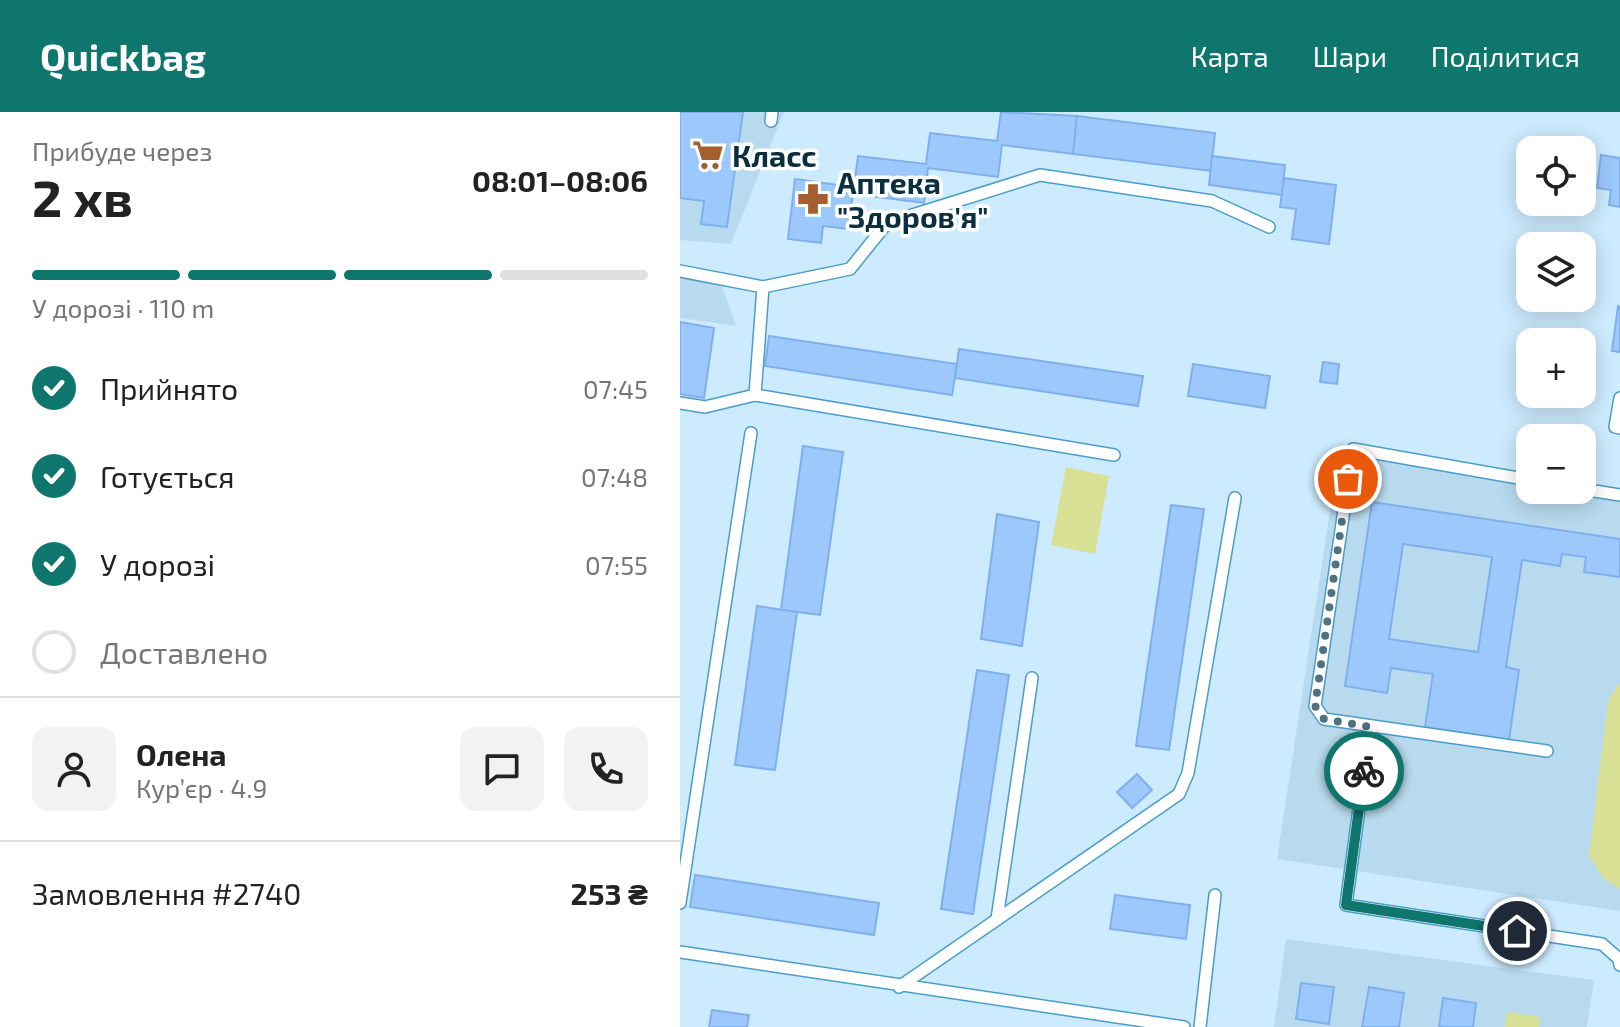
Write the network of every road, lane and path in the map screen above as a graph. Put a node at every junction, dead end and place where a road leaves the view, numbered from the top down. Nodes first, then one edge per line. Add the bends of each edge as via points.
1 (1269, 227) dead end
2 (680, 271) edge
3 (763, 287) junction
4 (755, 395) junction
5 (1620, 398) edge
6 (680, 403) edge
7 (1620, 428) edge
8 (751, 433) dead end
9 (1114, 455) dead end
10 (1516, 478) edge
11 (1596, 491) edge
12 (1620, 495) edge
13 (1235, 498) dead end
14 (1032, 678) dead end
15 (1370, 727) junction
16 (1547, 751) dead end
17 (1215, 895) dead end
18 (680, 903) edge
19 (997, 919) junction
20 (680, 952) edge
21 (1620, 965) edge
22 (899, 987) junction
23 (1150, 1025) edge
24 (1184, 1027) edge
25 (1200, 1027) edge

1 - 3 lane via 1212,201 1040,175 887,223 850,269
2 - 3 lane
3 - 4 lane
4 - 6 lane via 705,407
4 - 9 lane
5 - 7 lane via 1615,427
8 - 18 lane
10 - 15 lane via 1353,449 1315,706 1324,719
11 - 12 lane
13 - 19 lane via 1188,773 1179,794
14 - 19 lane
15 - 16 lane
15 - 21 lane via 1346,905 1602,944
17 - 25 lane
19 - 22 lane
20 - 22 lane
22 - 23 lane
23 - 24 lane

